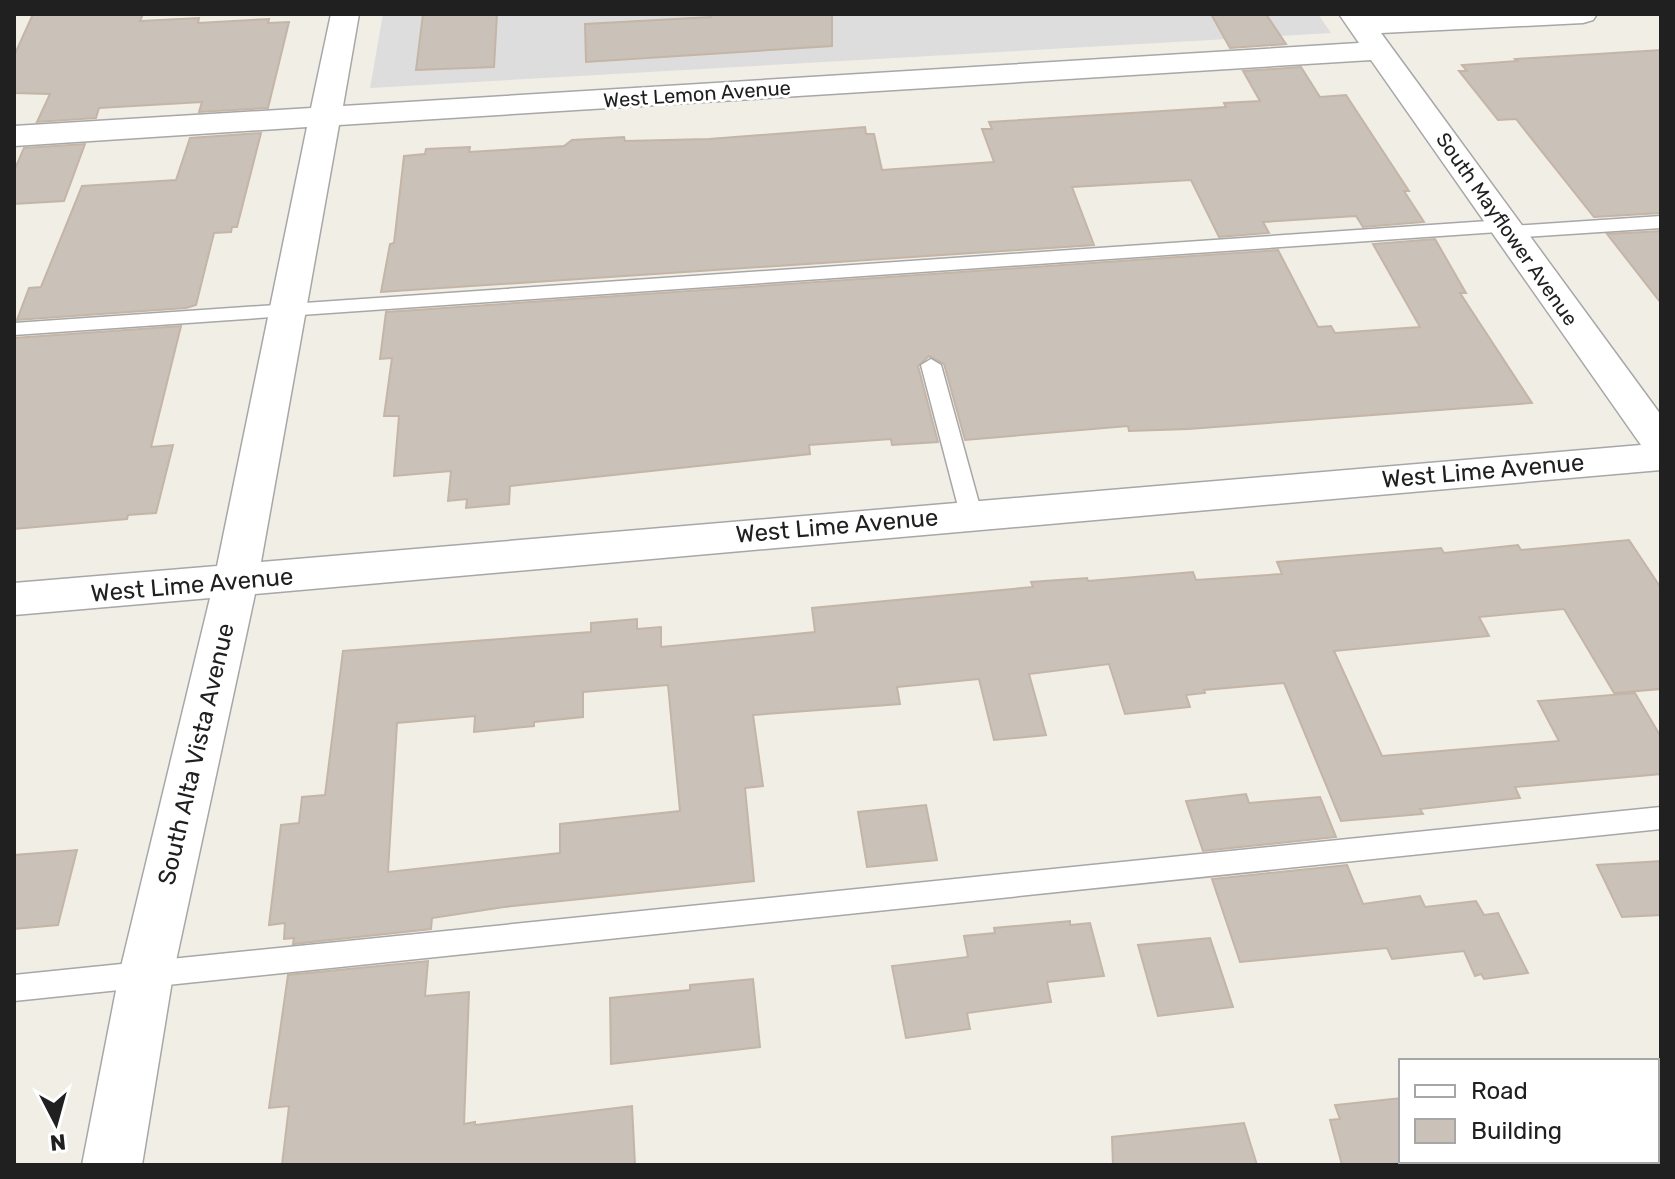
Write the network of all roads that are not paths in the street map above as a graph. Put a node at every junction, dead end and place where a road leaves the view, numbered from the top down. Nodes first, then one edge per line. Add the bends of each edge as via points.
1 (345, 14) edge
2 (1583, 14) edge
3 (1365, 30) edge
4 (326, 117) junction
5 (14, 136) edge
6 (1661, 222) edge
7 (1505, 229) junction
8 (289, 310) junction
9 (14, 329) edge
10 (931, 365) dead end
11 (1661, 444) edge
12 (1661, 457) edge
13 (971, 514) junction
14 (236, 581) junction
15 (14, 599) edge
16 (1661, 818) edge
17 (146, 975) junction
18 (14, 988) edge
19 (112, 1165) edge

1 - 4 street, South Alta Vista Avenue
2 - 3 street, West Lemon Avenue
3 - 4 street, West Lemon Avenue
3 - 7 street, South Mayflower Avenue
4 - 5 street, West Lemon Avenue
4 - 8 street, South Alta Vista Avenue
6 - 7 lane
7 - 8 lane
7 - 11 street, South Mayflower Avenue
8 - 9 lane
8 - 14 street, South Alta Vista Avenue
10 - 13 lane
12 - 13 street, West Lime Avenue
13 - 14 street, West Lime Avenue
14 - 15 street, West Lime Avenue
14 - 17 street, South Alta Vista Avenue
16 - 17 lane
17 - 18 lane
17 - 19 street, South Alta Vista Avenue

